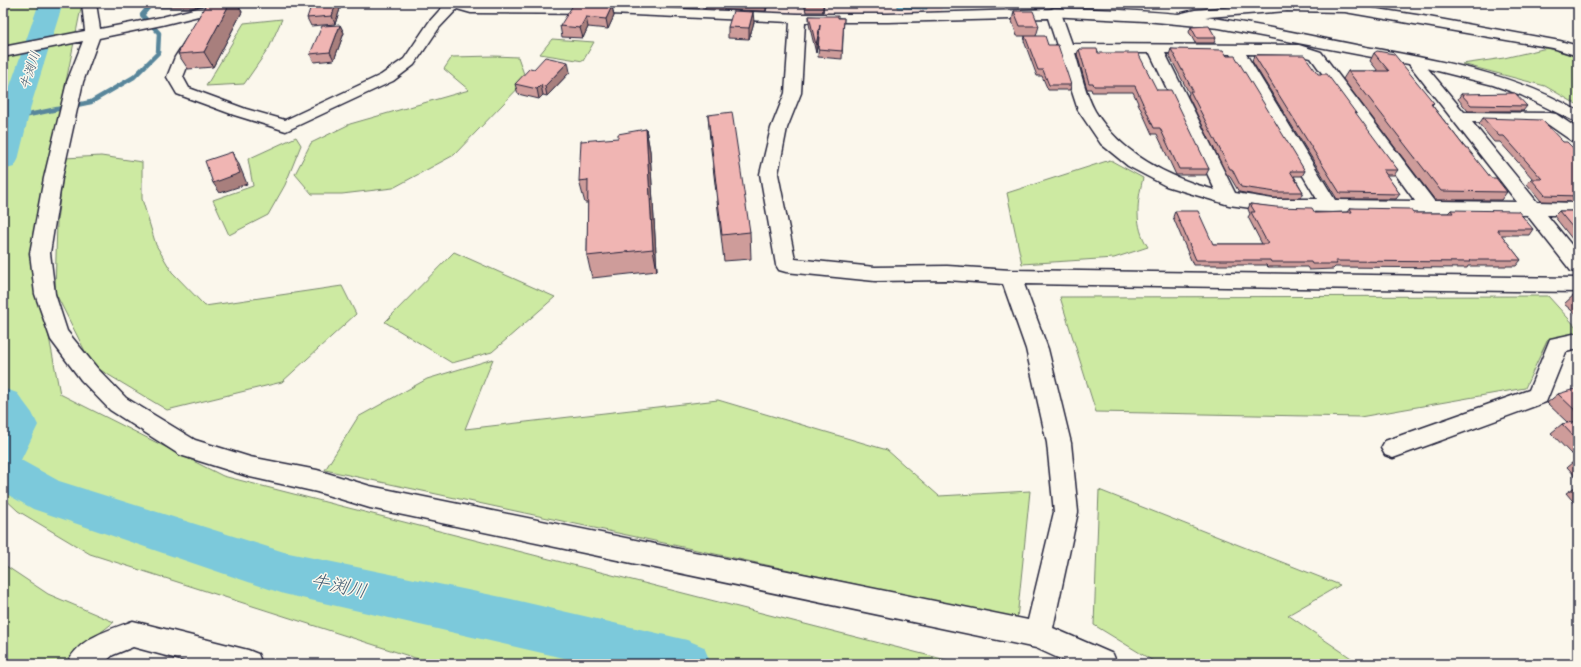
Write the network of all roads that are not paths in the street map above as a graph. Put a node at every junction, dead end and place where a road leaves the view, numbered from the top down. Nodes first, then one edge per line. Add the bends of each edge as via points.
1 (89, 3) edge
2 (234, 3) edge
3 (454, 3) edge
4 (563, 6) edge
5 (211, 9) junction
6 (1054, 13) junction
7 (798, 18) junction
8 (1175, 19) junction
9 (83, 36) junction
10 (1065, 48) junction
11 (1154, 48) junction
12 (1235, 49) junction
13 (1578, 51) edge
14 (3, 52) edge
15 (1414, 61) junction
16 (1458, 117) junction
17 (1578, 118) edge
18 (1578, 138) edge
19 (1229, 199) junction
20 (1330, 206) junction
21 (1429, 207) junction
22 (1532, 209) junction
23 (1578, 209) edge
24 (1578, 266) edge
25 (1011, 277) junction
26 (1578, 285) edge
27 (1578, 341) edge
28 (1393, 448) dead end
29 (1038, 635) junction
30 (81, 664) edge
31 (248, 664) edge
32 (1103, 664) edge

1 - 9 street
2 - 5 street
3 - 4 street via 471,9
3 - 5 street via 434,25 409,62 387,78 286,126 183,91 175,77 183,57
4 - 7 street
5 - 9 street
6 - 7 street via 935,18
6 - 8 street via 1090,12
6 - 10 street
7 - 25 street via 793,93 779,128 769,174 786,265 875,274 947,273
8 - 13 street via 1195,14 1288,7 1345,8 1555,44
8 - 15 street via 1242,28
9 - 14 street
9 - 29 street via 40,253 45,294 58,334 70,351 118,404 148,424 188,448 250,467 317,481 370,497
10 - 11 street
10 - 19 street via 1086,110 1107,140 1134,162 1172,182
11 - 12 street
11 - 19 street
12 - 20 street
12 - 21 street via 1299,50 1316,55
15 - 16 street
15 - 17 street via 1466,71 1502,82 1533,94
16 - 18 street via 1550,118
16 - 22 street
19 - 20 street via 1273,205
20 - 21 street
21 - 22 street
22 - 23 street
22 - 24 street
25 - 26 street
25 - 29 street via 1037,349 1059,443 1066,512
27 - 28 street via 1558,345 1538,396
29 - 32 street
30 - 31 street via 104,645 133,634

